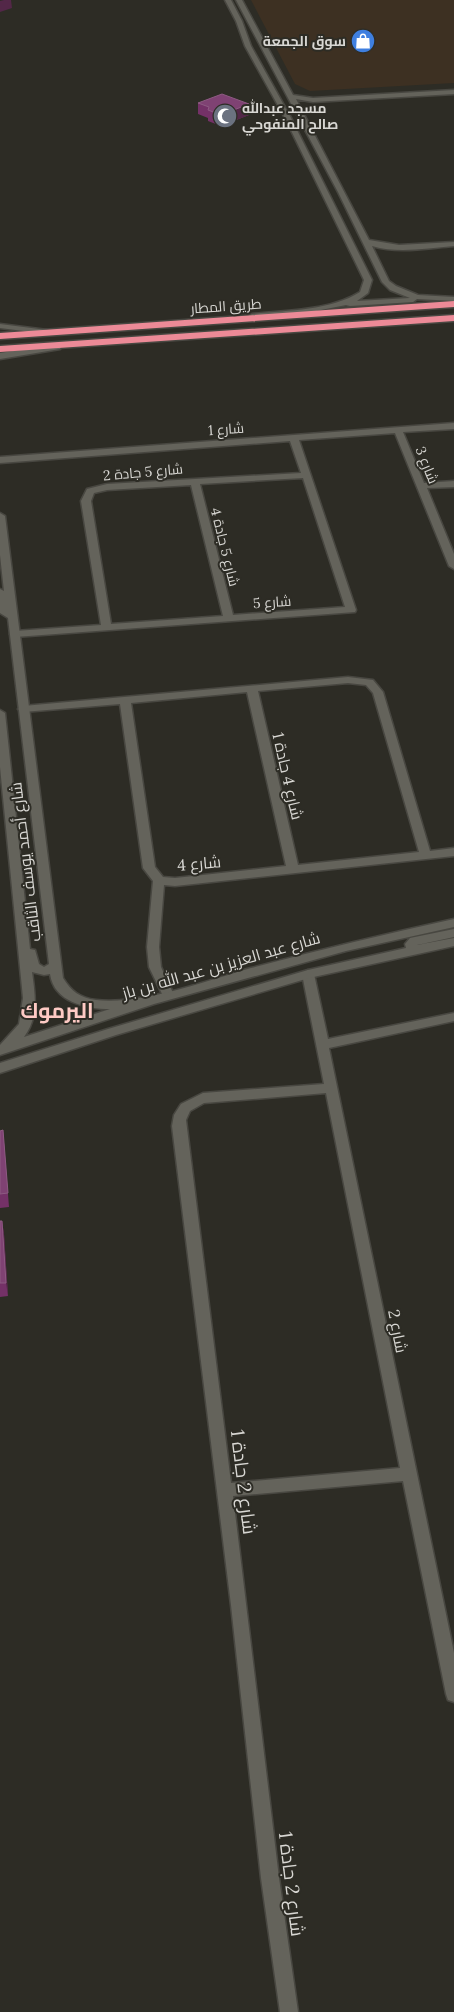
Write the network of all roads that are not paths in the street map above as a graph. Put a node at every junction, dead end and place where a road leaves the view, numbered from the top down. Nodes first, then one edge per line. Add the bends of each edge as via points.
1 (228, 0) edge
2 (239, 0) edge
3 (248, 46) junction
4 (271, 58) junction
5 (454, 92) edge
6 (290, 96) junction
7 (314, 174) junction
8 (342, 192) junction
9 (367, 242) junction
10 (454, 244) edge
11 (396, 247) junction
12 (352, 248) junction
13 (374, 255) junction
14 (377, 265) junction
15 (425, 299) junction
16 (454, 299) edge
17 (454, 304) edge
18 (330, 306) junction
19 (454, 318) edge
20 (230, 319) junction
21 (0, 326) edge
22 (46, 332) junction
23 (0, 336) edge
24 (77, 344) junction
25 (0, 349) edge
26 (0, 356) edge
27 (454, 426) edge
28 (398, 430) junction
29 (294, 438) junction
30 (0, 460) edge
31 (306, 475) junction
32 (195, 481) junction
33 (454, 484) edge
34 (420, 486) junction
35 (0, 516) edge
36 (450, 545) edge
37 (454, 566) edge
38 (0, 592) edge
39 (13, 616) junction
40 (229, 619) junction
41 (106, 628) junction
42 (15, 634) junction
43 (252, 689) junction
44 (125, 700) junction
45 (23, 709) junction
46 (0, 713) edge
47 (454, 852) edge
48 (426, 856) junction
49 (293, 870) junction
50 (159, 880) junction
51 (454, 923) edge
52 (23, 931) junction
53 (454, 932) edge
54 (391, 937) junction
55 (454, 942) edge
56 (415, 952) junction
57 (54, 966) junction
58 (335, 968) junction
59 (308, 974) junction
60 (168, 995) junction
61 (151, 1000) junction
62 (454, 1018) edge
63 (322, 1045) junction
64 (0, 1050) edge
65 (0, 1068) edge
66 (331, 1088) junction
67 (409, 1474) junction
68 (224, 1490) junction
69 (454, 1694) edge
70 (289, 2012) edge

1 - 3 street
2 - 4 street
3 - 4 street via 259,58
3 - 7 street via 288,118
4 - 6 street
5 - 6 street via 313,100
6 - 8 street
7 - 8 street via 325,175 330,185
7 - 12 street
8 - 9 street
9 - 11 street
9 - 13 street
10 - 11 street
11 - 13 street
12 - 14 street via 368,266
12 - 18 street via 368,280 367,289 358,298
13 - 14 street
14 - 15 street via 393,290
15 - 16 street
15 - 18 street
17 - 20 highway, طريق المطار
18 - 20 street
19 - 24 highway, طريق المطار
20 - 22 highway, طريق المطار
21 - 22 street
22 - 23 highway, طريق المطار
24 - 25 highway, طريق المطار
24 - 26 street
27 - 28 street, شارع 1
28 - 29 street, شارع 1
28 - 34 street, شارع 3
29 - 30 street, شارع 1
29 - 31 street, شارع 5
31 - 32 street, شارع 5 جادة 2
31 - 40 street, شارع 5 via 351,610
32 - 40 street, شارع 5 جادة 4
32 - 41 street, شارع 5 جادة 2 via 90,491 86,501
33 - 34 street
34 - 36 street, شارع 3
35 - 39 street, شارع أحمد يوسف الثاقب
36 - 37 street, شارع 3
38 - 39 street via 3,611
39 - 42 street, شارع أحمد يوسف الثاقب
40 - 41 street, شارع 5
41 - 42 street, شارع 5
42 - 45 street, شارع أحمد يوسف الثاقب
43 - 44 street
43 - 48 street via 348,680 369,682 378,692
43 - 49 street, شارع 4 جادة 1
44 - 45 street
44 - 50 street, شارع 4 via 149,868
45 - 57 street, شارع أحمد يوسف الثاقب
46 - 52 street, شارع أحمد يوسف الثاقب
47 - 48 street, شارع 4
48 - 49 street, شارع 4
49 - 50 street, شارع 4 via 175,882
50 - 60 street via 154,957 155,967
51 - 54 street, شارع عبد العزيز بن عبد الله بن باز
52 - 57 street via 29,935 33,966 39,971 48,971
52 - 64 street, شارع أحمد يوسف الثاقب via 29,1018 21,1035
53 - 56 street via 414,941 411,944
54 - 58 street via 396,943 392,949 347,959
54 - 60 street, شارع عبد العزيز بن عبد الله بن باز
55 - 56 street, شارع عبد العزيز بن عبد الله بن باز
56 - 58 street, شارع عبد العزيز بن عبد الله بن باز
57 - 61 street, شارع أحمد يوسف الثاقب via 62,989 73,999 93,1005
58 - 59 street, شارع عبد العزيز بن عبد الله بن باز
59 - 63 street, شارع 2
59 - 65 street, شارع عبد العزيز بن عبد الله بن باز
60 - 61 street, شارع عبد العزيز بن عبد الله بن باز
61 - 64 street, شارع عبد العزيز بن عبد الله بن باز
62 - 63 street
63 - 66 street, شارع 2
66 - 67 street, شارع 2
66 - 68 street, شارع 2 جادة 1 via 203,1098 190,1102 179,1117
67 - 68 street
67 - 69 street, شارع 2
68 - 70 street, شارع 2 جادة 1

